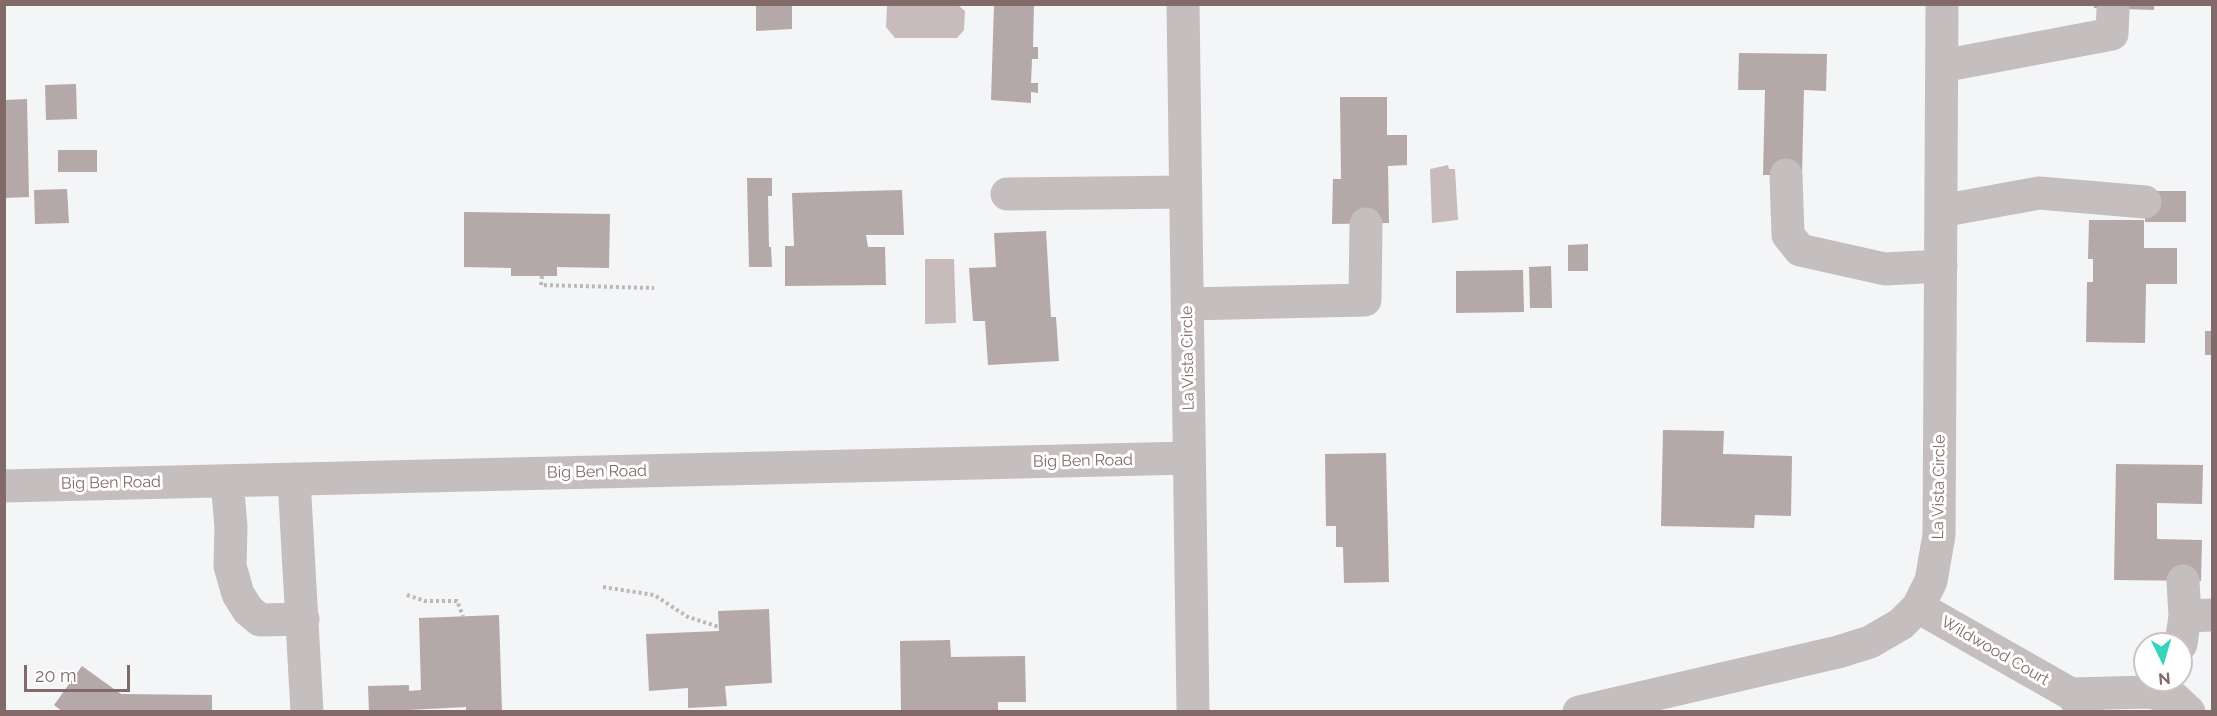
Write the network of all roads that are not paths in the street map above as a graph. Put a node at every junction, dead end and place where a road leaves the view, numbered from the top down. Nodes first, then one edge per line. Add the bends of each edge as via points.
1 (1183, 4) edge
2 (1942, 4) edge
3 (2113, 9) dead end
4 (1942, 66) junction
5 (1786, 175) dead end
6 (1185, 192) junction
7 (1007, 194) dead end
8 (2145, 202) dead end
9 (1941, 211) junction
10 (1366, 224) dead end
11 (1941, 266) junction
12 (1187, 304) junction
13 (1189, 458) junction
14 (294, 479) junction
15 (226, 481) junction
16 (4, 486) edge
17 (2183, 581) dead end
18 (1918, 607) junction
19 (303, 619) junction
20 (2193, 625) edge
21 (2180, 696) edge
22 (2079, 703) edge
23 (1627, 706) edge
24 (307, 711) edge
25 (1193, 711) edge
26 (1579, 711) edge

1 - 6 street, La Vista Circle
2 - 4 street, La Vista Circle
3 - 4 street via 2112,34
4 - 9 street, La Vista Circle
5 - 11 street via 1788,236 1800,250 1885,269
6 - 7 street
6 - 12 street, La Vista Circle
8 - 9 street via 2039,193
9 - 11 street, La Vista Circle
10 - 12 street via 1365,300
11 - 18 street, La Vista Circle via 1940,535 1931,581
12 - 13 street, La Vista Circle
13 - 14 street, Big Ben Road
13 - 25 street, La Vista Circle
14 - 15 street, Big Ben Road
14 - 19 street
15 - 16 street, Big Ben Road
15 - 19 street via 230,566 238,594 260,620
17 - 20 street
18 - 22 street, Wildwood Court
18 - 23 street, La Vista Circle via 1901,624 1870,642
19 - 24 street
21 - 22 street, Wildwood Court via 2149,692
23 - 26 street, La Vista Circle

